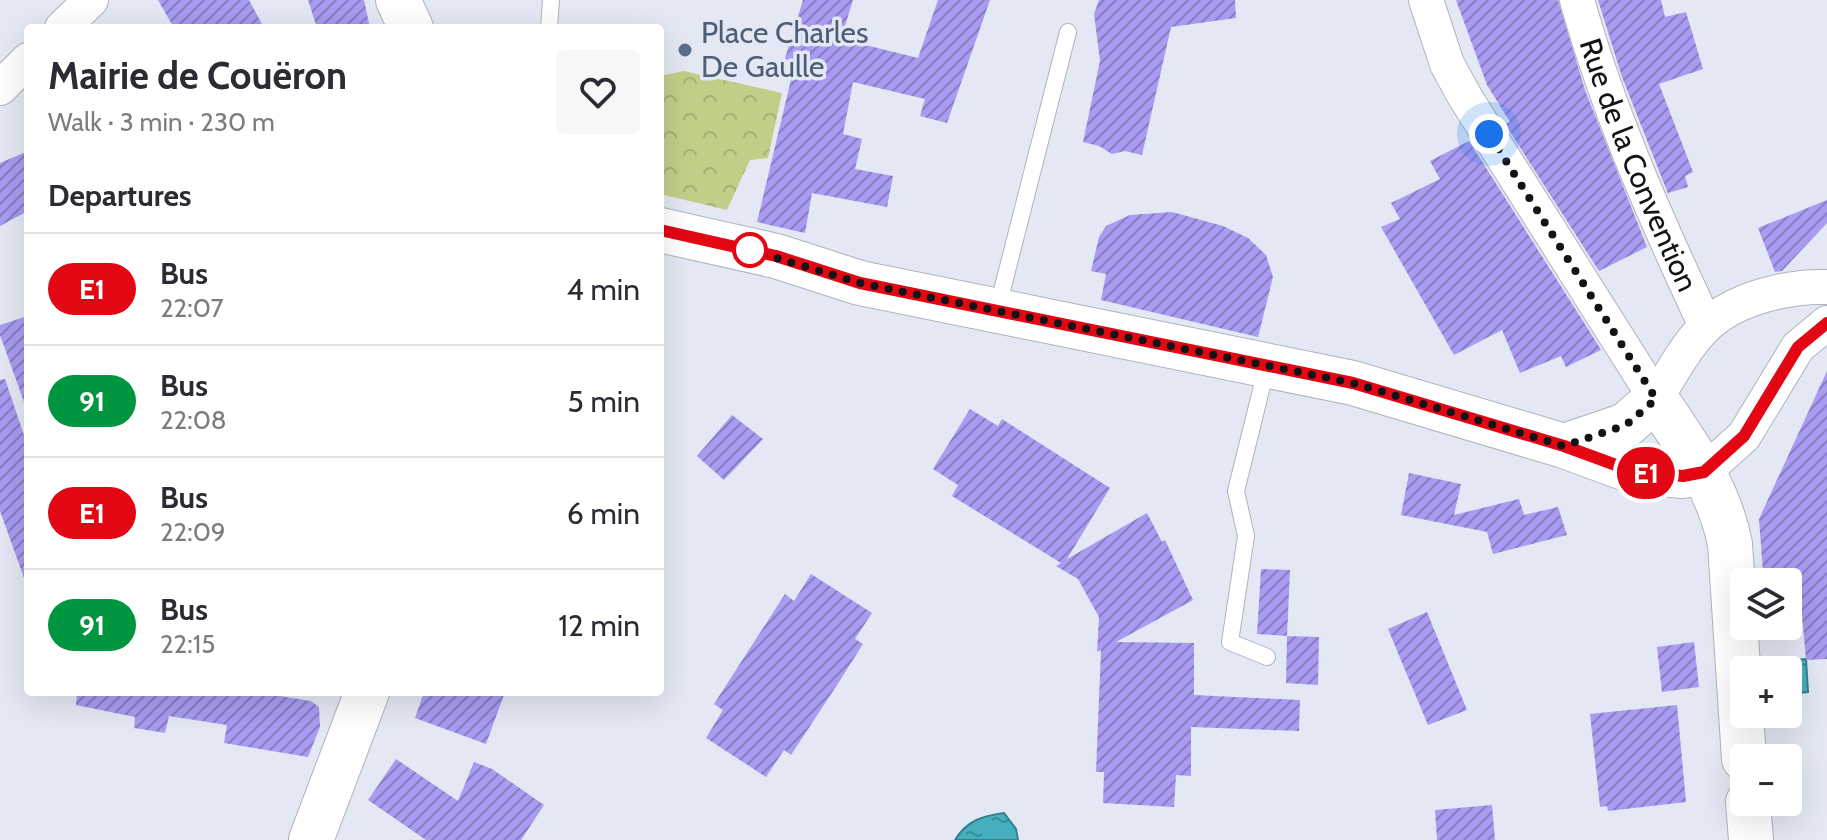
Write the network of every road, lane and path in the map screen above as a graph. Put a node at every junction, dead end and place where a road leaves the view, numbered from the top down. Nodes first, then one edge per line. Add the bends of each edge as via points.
1 (91, 0) edge
2 (551, 0) edge
3 (1426, 0) edge
4 (1577, 0) edge
5 (66, 24) edge
6 (549, 24) edge
7 (1068, 32) dead end
8 (24, 64) edge
9 (0, 88) edge
10 (664, 231) edge
11 (1827, 287) edge
12 (1770, 294) junction
13 (997, 311) junction
14 (1827, 323) edge
15 (1706, 326) junction
16 (1798, 347) junction
17 (1267, 365) junction
18 (1656, 399) junction
19 (1564, 446) junction
20 (1704, 472) junction
21 (1267, 657) dead end
22 (365, 696) edge
23 (1743, 744) edge
24 (1749, 816) edge
25 (311, 840) edge
26 (1751, 840) edge

1 - 5 street
2 - 6 lane
3 - 18 street via 1447,64 1465,97
4 - 15 street, Rue de la Convention via 1597,70 1646,196
7 - 13 lane
8 - 9 street
10 - 13 street via 776,256 860,283
11 - 12 street
12 - 15 street via 1744,302
12 - 16 street
13 - 17 street
14 - 16 street
15 - 18 street
16 - 20 street via 1744,436
17 - 19 street via 1353,383
17 - 21 lane via 1236,491 1246,536 1230,642
18 - 19 street via 1626,425
18 - 20 street
19 - 20 street via 1635,472
20 - 23 street via 1725,515 1730,544
22 - 25 street
24 - 26 street

